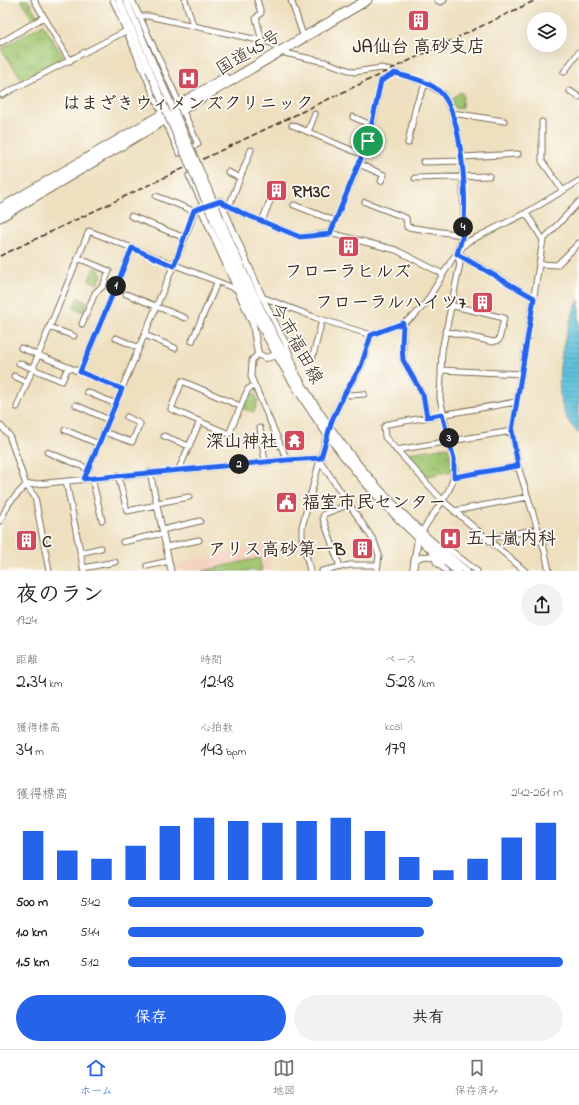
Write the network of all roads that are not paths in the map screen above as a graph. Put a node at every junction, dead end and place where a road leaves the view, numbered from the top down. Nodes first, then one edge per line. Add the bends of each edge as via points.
1 (34, 0) edge
2 (113, 0) edge
3 (119, 0) edge
4 (126, 0) edge
5 (132, 0) edge
6 (185, 0) edge
7 (257, 0) edge
8 (291, 0) edge
9 (356, 0) edge
10 (367, 0) edge
11 (437, 0) edge
12 (444, 0) edge
13 (139, 16) junction
14 (44, 17) junction
15 (192, 26) junction
16 (126, 31) junction
17 (302, 32) junction
18 (262, 41) junction
19 (0, 43) edge
20 (278, 50) junction
21 (579, 52) edge
22 (577, 59) edge
23 (70, 61) junction
24 (152, 69) junction
25 (564, 72) dead end
26 (395, 73) junction
27 (426, 83) junction
28 (570, 91) dead end
29 (1, 95) edge
30 (579, 97) edge
31 (452, 112) junction
32 (171, 113) junction
33 (315, 114) dead end
34 (353, 117) dead end
35 (504, 121) dead end
36 (542, 122) dead end
37 (292, 125) dead end
38 (371, 125) junction
39 (308, 132) junction
40 (408, 143) dead end
41 (251, 150) dead end
42 (518, 154) dead end
43 (363, 155) junction
44 (462, 159) junction
45 (423, 162) dead end
46 (359, 164) junction
47 (228, 172) dead end
48 (189, 176) dead end
49 (489, 176) dead end
50 (462, 177) junction
51 (240, 178) junction
52 (415, 178) dead end
53 (381, 180) dead end
54 (579, 182) edge
55 (563, 191) junction
56 (156, 196) dead end
57 (220, 201) junction
58 (270, 201) dead end
59 (365, 202) dead end
60 (579, 202) edge
61 (294, 205) dead end
62 (229, 206) junction
63 (202, 208) junction
64 (0, 209) edge
65 (194, 211) junction
66 (526, 213) junction
67 (132, 216) dead end
68 (0, 217) edge
69 (217, 219) junction
70 (262, 221) junction
71 (335, 221) junction
72 (330, 234) junction
73 (462, 235) junction
74 (185, 238) junction
75 (543, 240) junction
76 (579, 243) edge
77 (132, 248) junction
78 (457, 254) junction
79 (78, 258) junction
80 (540, 264) junction
81 (174, 266) junction
82 (443, 274) junction
83 (218, 283) junction
84 (236, 289) junction
85 (126, 294) dead end
86 (262, 297) junction
87 (534, 298) junction
88 (450, 305) junction
89 (157, 307) junction
90 (185, 318) dead end
91 (322, 320) junction
92 (403, 323) junction
93 (82, 324) dead end
94 (49, 327) junction
95 (445, 331) junction
96 (145, 335) junction
97 (371, 335) junction
98 (74, 336) dead end
99 (116, 338) dead end
100 (192, 341) dead end
101 (21, 348) dead end
102 (139, 348) junction
103 (175, 348) dead end
104 (258, 354) junction
105 (38, 355) junction
106 (277, 355) junction
107 (313, 356) dead end
108 (19, 363) dead end
109 (68, 367) junction
110 (32, 369) junction
111 (441, 370) junction
112 (80, 372) junction
113 (522, 374) junction
114 (14, 376) dead end
115 (298, 379) junction
116 (27, 382) junction
117 (254, 386) junction
118 (122, 389) junction
119 (87, 392) dead end
120 (345, 393) junction
121 (364, 394) dead end
122 (516, 402) junction
123 (116, 404) junction
124 (76, 405) dead end
125 (240, 406) junction
126 (16, 407) dead end
127 (442, 414) junction
128 (427, 417) junction
129 (127, 418) dead end
130 (109, 420) junction
131 (200, 421) junction
132 (0, 425) edge
133 (329, 426) junction
134 (260, 428) dead end
135 (66, 430) dead end
136 (512, 431) junction
137 (104, 432) junction
138 (327, 435) junction
139 (164, 436) dead end
140 (450, 441) junction
141 (99, 444) junction
142 (189, 446) junction
143 (396, 450) junction
144 (47, 452) dead end
145 (287, 460) junction
146 (321, 460) junction
147 (265, 462) junction
148 (518, 466) junction
149 (89, 469) junction
150 (179, 470) junction
151 (150, 472) junction
152 (118, 476) junction
153 (454, 477) junction
154 (92, 478) junction
155 (84, 479) junction
156 (66, 481) junction
157 (26, 485) junction
158 (189, 497) dead end
159 (528, 497) junction
160 (442, 501) junction
161 (157, 504) junction
162 (350, 504) junction
163 (454, 511) junction
164 (102, 520) dead end
165 (0, 521) edge
166 (200, 521) dead end
167 (538, 529) junction
168 (163, 531) junction
169 (420, 535) junction
170 (486, 539) junction
171 (199, 540) dead end
172 (122, 542) dead end
173 (435, 545) junction
174 (166, 547) junction
175 (101, 548) dead end
176 (80, 553) junction
177 (414, 561) junction
178 (115, 562) dead end
179 (169, 562) junction
180 (378, 565) junction
181 (147, 566) dead end
182 (340, 567) junction
183 (350, 568) edge
184 (453, 568) edge
185 (84, 570) edge
186 (49, 571) edge
187 (171, 571) edge
188 (310, 571) edge
189 (322, 571) edge
190 (377, 571) edge
191 (413, 571) edge
192 (466, 571) edge
193 (477, 571) edge
194 (525, 571) edge
195 (549, 571) edge

1 - 14 street
2 - 16 street
3 - 24 street
4 - 24 street
5 - 13 street
6 - 15 street
7 - 18 street via 261,13 256,18
8 - 17 street
9 - 17 highway, 国道45号
10 - 20 highway, 国道45号
11 - 12 street
13 - 15 street
13 - 32 street
14 - 19 street
14 - 23 street
15 - 18 street
16 - 23 street
16 - 32 street
17 - 20 highway, 国道45号
18 - 20 street via 272,43
20 - 26 street via 354,72 382,68
20 - 32 highway, 国道45号
21 - 22 street
22 - 25 street
23 - 29 street
24 - 32 street, bridge
26 - 27 street
26 - 38 street via 381,81
27 - 31 street via 443,94
27 - 40 street via 416,105
28 - 30 street
31 - 35 street
31 - 44 street
32 - 32 street via 198,144 179,152
32 - 64 highway, 国道45号
32 - 68 highway, 国道45号
32 - 69 main road, 今市福田線, bridge
33 - 39 street
34 - 38 street
36 - 55 street via 542,160
37 - 39 street
38 - 43 street
39 - 43 street
41 - 51 street
42 - 44 street
43 - 46 street
44 - 45 street
44 - 50 street
46 - 53 street via 384,175
46 - 71 street
47 - 51 street
48 - 63 street
49 - 50 street
50 - 52 street
50 - 73 street
51 - 62 street
54 - 55 street
55 - 66 street
56 - 65 street
57 - 62 street
57 - 63 street
57 - 86 street
58 - 70 street
59 - 73 street via 406,218 407,227
60 - 75 street
61 - 71 street
62 - 70 street
63 - 65 street
63 - 84 street
65 - 74 street
66 - 75 street
66 - 78 street via 467,242
67 - 74 street
69 - 106 main road, 今市福田線 via 246,293
69 - 115 main road, 今市福田線 via 249,287
70 - 72 street via 300,237
71 - 72 street
72 - 82 street via 400,251
73 - 78 street
74 - 81 street
75 - 80 street
76 - 80 street via 556,265
77 - 79 street via 89,231
77 - 81 street
77 - 112 street
78 - 82 street
78 - 87 street
78 - 88 street via 460,264
79 - 93 street via 109,271 95,294
79 - 94 street
80 - 87 street
81 - 83 street
81 - 89 street
82 - 92 street via 425,304
83 - 84 street
83 - 100 street
84 - 104 street via 253,324
85 - 89 street
86 - 91 street
86 - 115 street via 285,342
87 - 113 street
88 - 95 street
88 - 95 street via 504,318 499,340 493,342
89 - 90 street
89 - 96 street
91 - 97 street
91 - 107 street
92 - 97 street
92 - 128 street via 403,360 423,395
94 - 98 street
94 - 105 street
95 - 111 street
96 - 102 street
96 - 103 street
97 - 120 street via 361,366
99 - 102 street
101 - 105 street
102 - 118 street
104 - 106 street via 266,358
104 - 117 street via 252,360 251,378
105 - 109 street
105 - 110 street
106 - 138 main road, 今市福田線
108 - 110 street
109 - 110 street via 62,381
109 - 112 street
110 - 116 street
111 - 113 street
111 - 127 street
112 - 118 street
113 - 122 street
114 - 116 street
115 - 133 main road, 今市福田線
116 - 126 street
117 - 125 street via 248,389
117 - 145 street
118 - 123 street
119 - 123 street
120 - 121 street
120 - 133 street
122 - 127 street
122 - 136 street
123 - 130 street
124 - 130 street
125 - 131 street via 229,434
125 - 131 street via 182,381 171,409
127 - 128 street
127 - 140 street
128 - 143 street via 388,424 384,427 385,438
129 - 137 street via 140,424 132,442
130 - 137 street
131 - 142 street
132 - 157 street via 8,435
133 - 138 street
133 - 169 main road, 今市福田線
134 - 147 street
135 - 141 street
136 - 140 street
136 - 148 street
137 - 141 street
138 - 146 street
138 - 169 main road, 今市福田線 via 374,492
139 - 142 street
140 - 143 street
140 - 153 street
141 - 149 street
142 - 150 street
143 - 160 street
144 - 149 street
145 - 146 street
145 - 147 street
146 - 162 street
146 - 188 street via 302,531
147 - 150 street
148 - 153 street
148 - 159 street
149 - 155 street
150 - 151 street
151 - 152 street
151 - 161 street
152 - 154 street
152 - 161 street via 127,511
153 - 160 street
154 - 155 street
154 - 164 street
155 - 156 street
156 - 157 street
156 - 176 street
157 - 165 street via 9,503
157 - 186 street via 35,497
158 - 161 street
159 - 163 street
159 - 167 street
160 - 163 street
160 - 169 street
161 - 168 street
162 - 180 street via 374,541 379,555
162 - 182 street via 324,514 322,518
163 - 170 street
166 - 168 street
167 - 170 street
167 - 195 street
168 - 172 street
168 - 174 street
169 - 173 main road, 今市福田線
169 - 177 street
169 - 184 main road, 今市福田線
170 - 194 street
171 - 174 street
173 - 184 main road, 今市福田線
173 - 193 street via 446,547
174 - 179 street
175 - 176 street
176 - 185 street
177 - 184 street via 421,556 435,558
177 - 191 street
178 - 185 street
179 - 181 street
179 - 187 street
180 - 183 street
180 - 190 street
182 - 183 street
182 - 189 street
184 - 192 main road, 今市福田線

